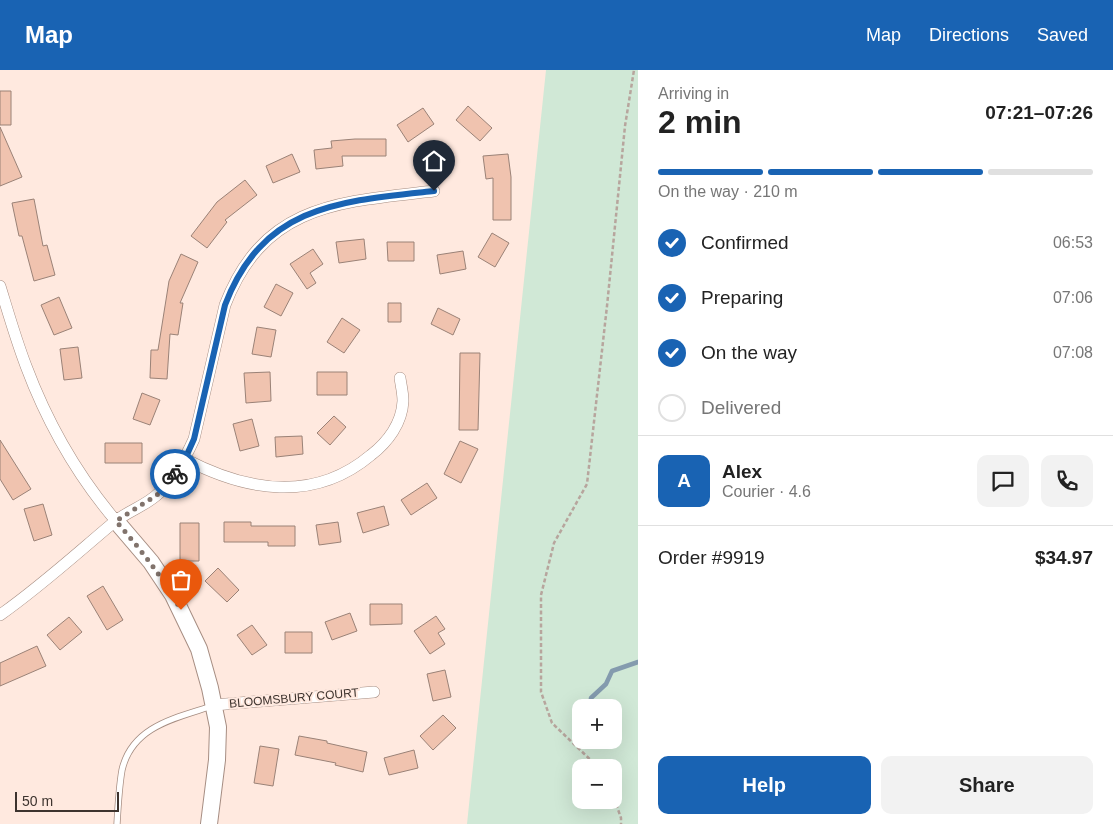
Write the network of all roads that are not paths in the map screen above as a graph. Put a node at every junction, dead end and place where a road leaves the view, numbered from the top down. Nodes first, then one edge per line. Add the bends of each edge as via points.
1 (434, 191) dead end
2 (0, 286) edge
3 (5, 322) edge
4 (400, 378) dead end
5 (185, 459) junction
6 (116, 521) junction
7 (0, 615) edge
8 (374, 692) dead end
9 (214, 705) junction
10 (116, 824) edge
11 (209, 824) edge

1 - 5 street via 363,199 322,208 283,227 257,249 232,285 225,305 199,422
2 - 3 street
3 - 6 street via 61,442 83,478
4 - 5 street via 403,401 391,436 363,462 325,482 304,487 252,485 221,476
5 - 6 street via 157,495
6 - 7 street via 28,596
6 - 9 street via 151,562 173,595 199,650
8 - 9 street, BLOOMSBURY COURT
9 - 10 lane via 156,725 134,743 122,770
9 - 11 street via 218,727 217,760

